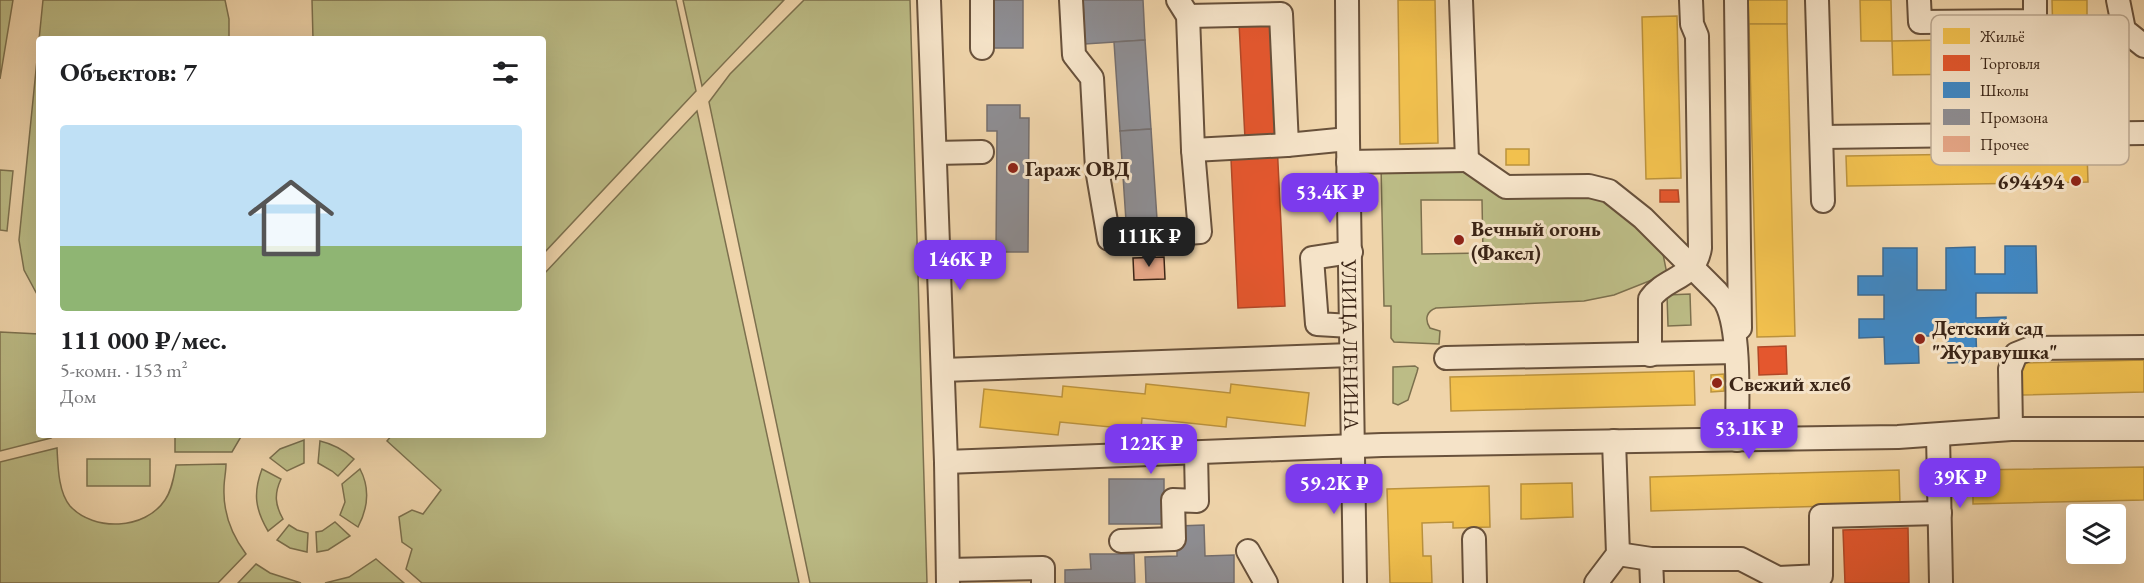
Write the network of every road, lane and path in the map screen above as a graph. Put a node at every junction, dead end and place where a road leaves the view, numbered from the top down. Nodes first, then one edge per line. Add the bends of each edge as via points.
1 (929, 0) edge
2 (982, 0) edge
3 (1071, 0) edge
4 (1347, 0) edge
5 (1461, 0) edge
6 (1691, 0) edge
7 (1736, 0) edge
8 (1817, 0) edge
9 (1919, 0) edge
10 (2118, 0) edge
11 (1183, 8) edge
12 (2121, 15) edge
13 (1931, 22) edge
14 (2129, 34) edge
15 (2144, 46) edge
16 (982, 48) dead end
17 (2129, 133) edge
18 (2144, 133) edge
19 (1931, 136) edge
20 (1822, 137) junction
21 (1348, 139) junction
22 (1287, 146) junction
23 (1193, 150) junction
24 (982, 152) dead end
25 (935, 153) junction
26 (1467, 160) junction
27 (1348, 162) junction
28 (1823, 201) dead end
29 (1351, 252) junction
30 (1692, 268) junction
31 (1351, 326) junction
32 (2144, 347) edge
33 (1736, 352) junction
34 (1351, 355) junction
35 (1650, 355) junction
36 (1446, 358) dead end
37 (943, 370) junction
38 (2011, 429) junction
39 (2144, 429) edge
40 (1938, 435) junction
41 (1737, 440) junction
42 (1614, 441) junction
43 (1353, 446) junction
44 (1196, 453) junction
45 (946, 462) junction
46 (1940, 513) junction
47 (1474, 539) dead end
48 (1121, 541) dead end
49 (1248, 551) dead end
50 (1618, 554) junction
51 (1651, 560) junction
52 (948, 576) edge
53 (1778, 580) edge
54 (1044, 583) edge
55 (1266, 583) edge
56 (1355, 583) edge
57 (1474, 583) edge
58 (1596, 583) edge
59 (1652, 583) edge
60 (1941, 583) edge

1 - 25 street
2 - 16 street
3 - 23 street via 1074,56 1092,78 1097,169 1109,239 1200,232
4 - 21 street, УЛИЦА ЛЕНИНА
5 - 26 street
6 - 30 street via 1697,36 1700,248
7 - 33 street via 1741,323
8 - 20 street
9 - 13 street via 1920,22
10 - 12 street
11 - 22 street via 1281,14
11 - 23 street
14 - 15 street
17 - 18 street
19 - 20 street
20 - 28 street
21 - 22 street
21 - 27 street, УЛИЦА ЛЕНИНА
22 - 23 street
24 - 25 street
25 - 37 street
26 - 27 street
26 - 30 street via 1506,187 1589,186 1609,191 1643,218
27 - 29 street, УЛИЦА ЛЕНИНА
29 - 31 street, УЛИЦА ЛЕНИНА
29 - 31 street via 1312,258 1317,324
30 - 33 street via 1726,303
30 - 35 street via 1661,286 1650,299
31 - 34 street, УЛИЦА ЛЕНИНА
32 - 38 street via 2031,348 2016,354 2010,369
33 - 35 street
33 - 41 street
34 - 37 street
34 - 43 street, УЛИЦА ЛЕНИНА
35 - 36 street
37 - 45 street
38 - 39 street
38 - 40 street
40 - 41 street
40 - 46 street
41 - 42 street
42 - 43 street
42 - 50 street
43 - 44 street
43 - 56 street, УЛИЦА ЛЕНИНА
44 - 45 street
44 - 48 street via 1197,501 1173,501 1174,539
45 - 52 street
46 - 53 street via 1821,516 1821,576
46 - 60 street
47 - 57 street
49 - 55 street
50 - 51 street
50 - 58 street
51 - 53 street via 1741,560
51 - 59 street
52 - 54 street via 1043,568

